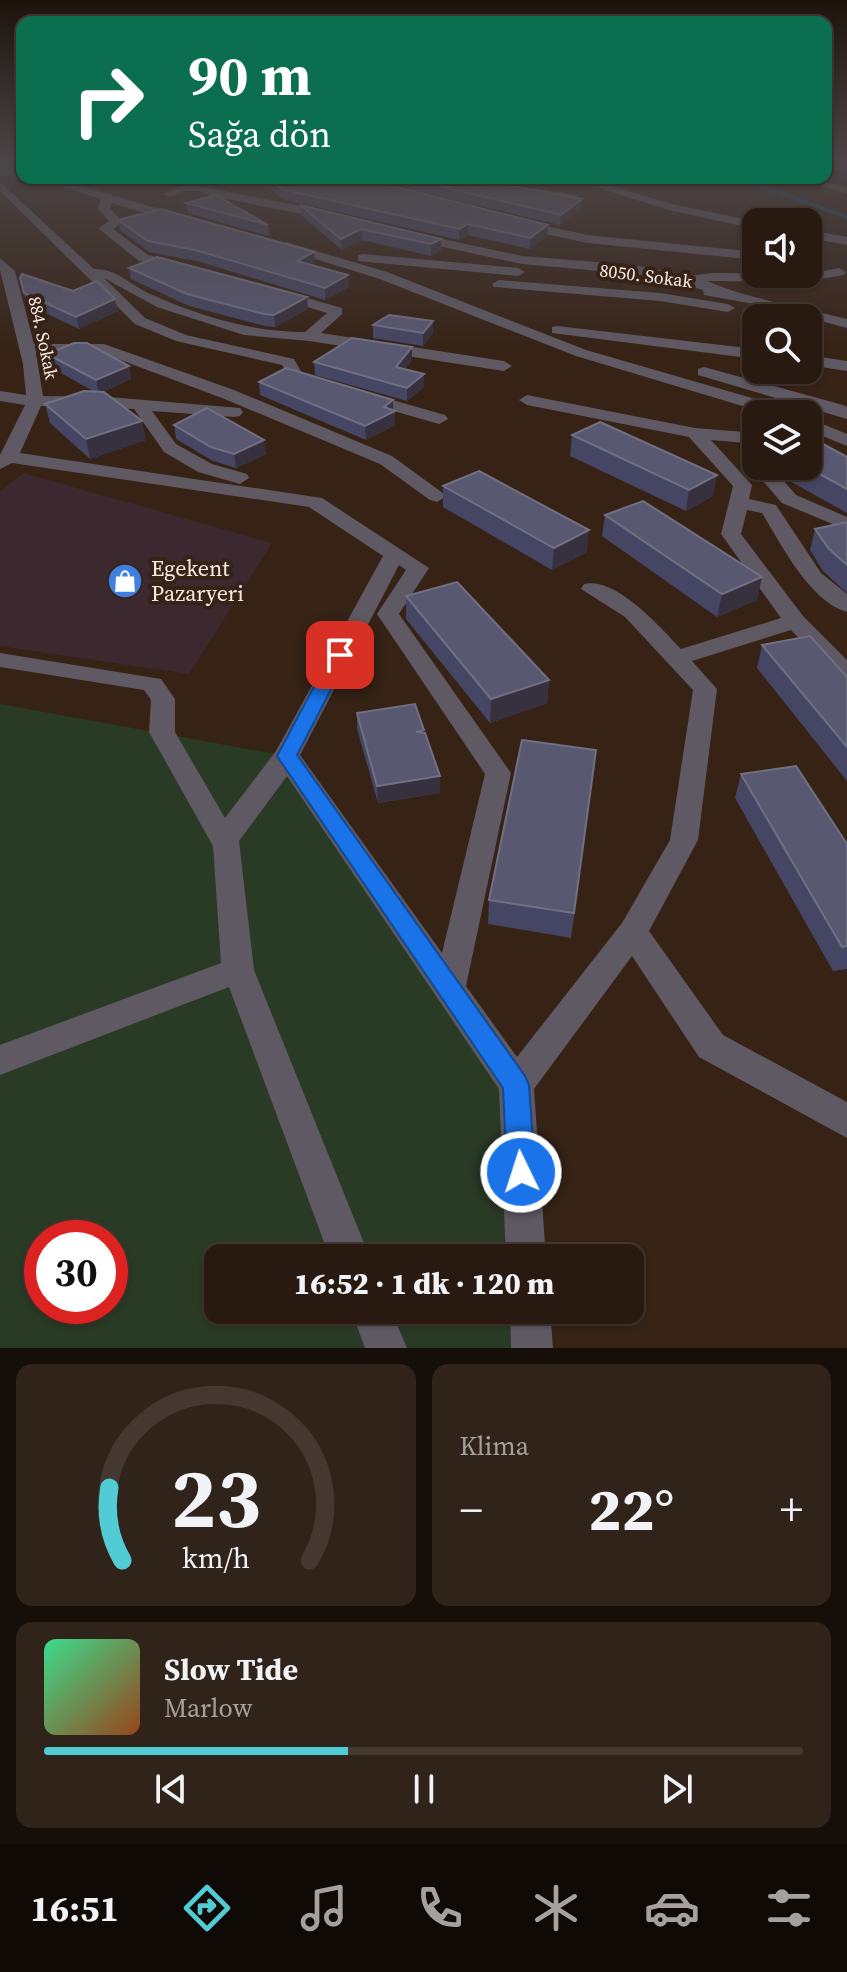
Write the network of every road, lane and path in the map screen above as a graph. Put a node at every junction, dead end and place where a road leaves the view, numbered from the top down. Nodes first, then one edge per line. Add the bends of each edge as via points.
1 (41, 225) edge
2 (111, 225) edge
3 (524, 225) edge
4 (395, 232) edge
5 (822, 237) edge
6 (847, 241) edge
7 (268, 242) edge
8 (742, 255) edge
9 (0, 262) edge
10 (384, 268) junction
11 (88, 271) junction
12 (205, 271) edge
13 (415, 272) junction
14 (843, 272) edge
15 (822, 273) edge
16 (822, 276) edge
17 (742, 277) edge
18 (693, 279) junction
19 (847, 286) edge
20 (264, 289) edge
21 (725, 294) junction
22 (742, 312) edge
23 (847, 324) edge
24 (557, 330) junction
25 (822, 330) edge
26 (309, 336) junction
27 (847, 337) edge
28 (28, 349) junction
29 (742, 353) edge
30 (822, 362) edge
31 (504, 366) dead end
32 (847, 366) edge
33 (0, 396) edge
34 (527, 400) dead end
35 (35, 401) junction
36 (742, 401) edge
37 (140, 405) junction
38 (234, 412) dead end
39 (847, 414) edge
40 (439, 419) dead end
41 (822, 429) edge
42 (695, 433) junction
43 (742, 437) edge
44 (847, 441) edge
45 (4, 460) edge
46 (773, 480) edge
47 (437, 496) dead end
48 (315, 502) junction
49 (737, 502) junction
50 (847, 524) edge
51 (394, 554) junction
52 (592, 589) dead end
53 (847, 605) edge
54 (795, 621) junction
55 (677, 658) junction
56 (0, 660) edge
57 (847, 674) edge
58 (287, 756) junction
59 (225, 839) junction
60 (633, 932) junction
61 (238, 970) junction
62 (449, 989) junction
63 (0, 1060) edge
64 (516, 1085) junction
65 (847, 1121) edge
66 (345, 1244) edge
67 (525, 1244) edge
68 (377, 1324) edge
69 (531, 1324) edge
70 (386, 1348) edge
71 (532, 1348) edge

1 - 11 street
2 - 12 street via 104,228 144,258
3 - 8 street via 588,239
4 - 18 street via 537,262 653,270
5 - 6 street
7 - 10 street
9 - 28 street, 884. Sokak via 8,271
10 - 13 street, 8050. Sokak
10 - 36 street via 581,353
11 - 26 street via 104,273 174,309 242,332 275,338
11 - 40 street via 140,321 181,338 288,362 297,378
13 - 21 street, 8050. Sokak via 589,277
13 - 22 street, 8050. Sokak via 660,297
13 - 24 street
14 - 15 street
16 - 19 street
17 - 18 street
18 - 21 street
20 - 26 street via 337,311
21 - 23 street, 8050. Sokak
24 - 29 street
24 - 39 street via 594,345
25 - 27 street
26 - 31 street
28 - 35 street, 884. Sokak
28 - 47 street via 104,349 386,460
30 - 32 street
33 - 35 street
34 - 42 street
35 - 37 street
35 - 45 street, 884. Sokak
37 - 38 street
37 - 48 street via 170,448 205,468 232,478 275,479 307,487
41 - 44 street
42 - 43 street
42 - 49 street via 743,485
45 - 48 street
46 - 50 street via 789,499
48 - 51 street
49 - 53 street via 769,509 813,577
49 - 54 street via 731,534
51 - 58 street
51 - 62 street via 418,568 388,614 498,773
52 - 55 street via 633,612
54 - 55 street
54 - 57 street
55 - 60 street via 705,689 684,840
56 - 59 street via 152,684 163,699 162,732
58 - 59 street
58 - 62 street
59 - 61 street
60 - 64 street
60 - 65 street via 711,1046
61 - 63 street
61 - 66 street
62 - 64 street
64 - 67 street
68 - 70 street
69 - 71 street

